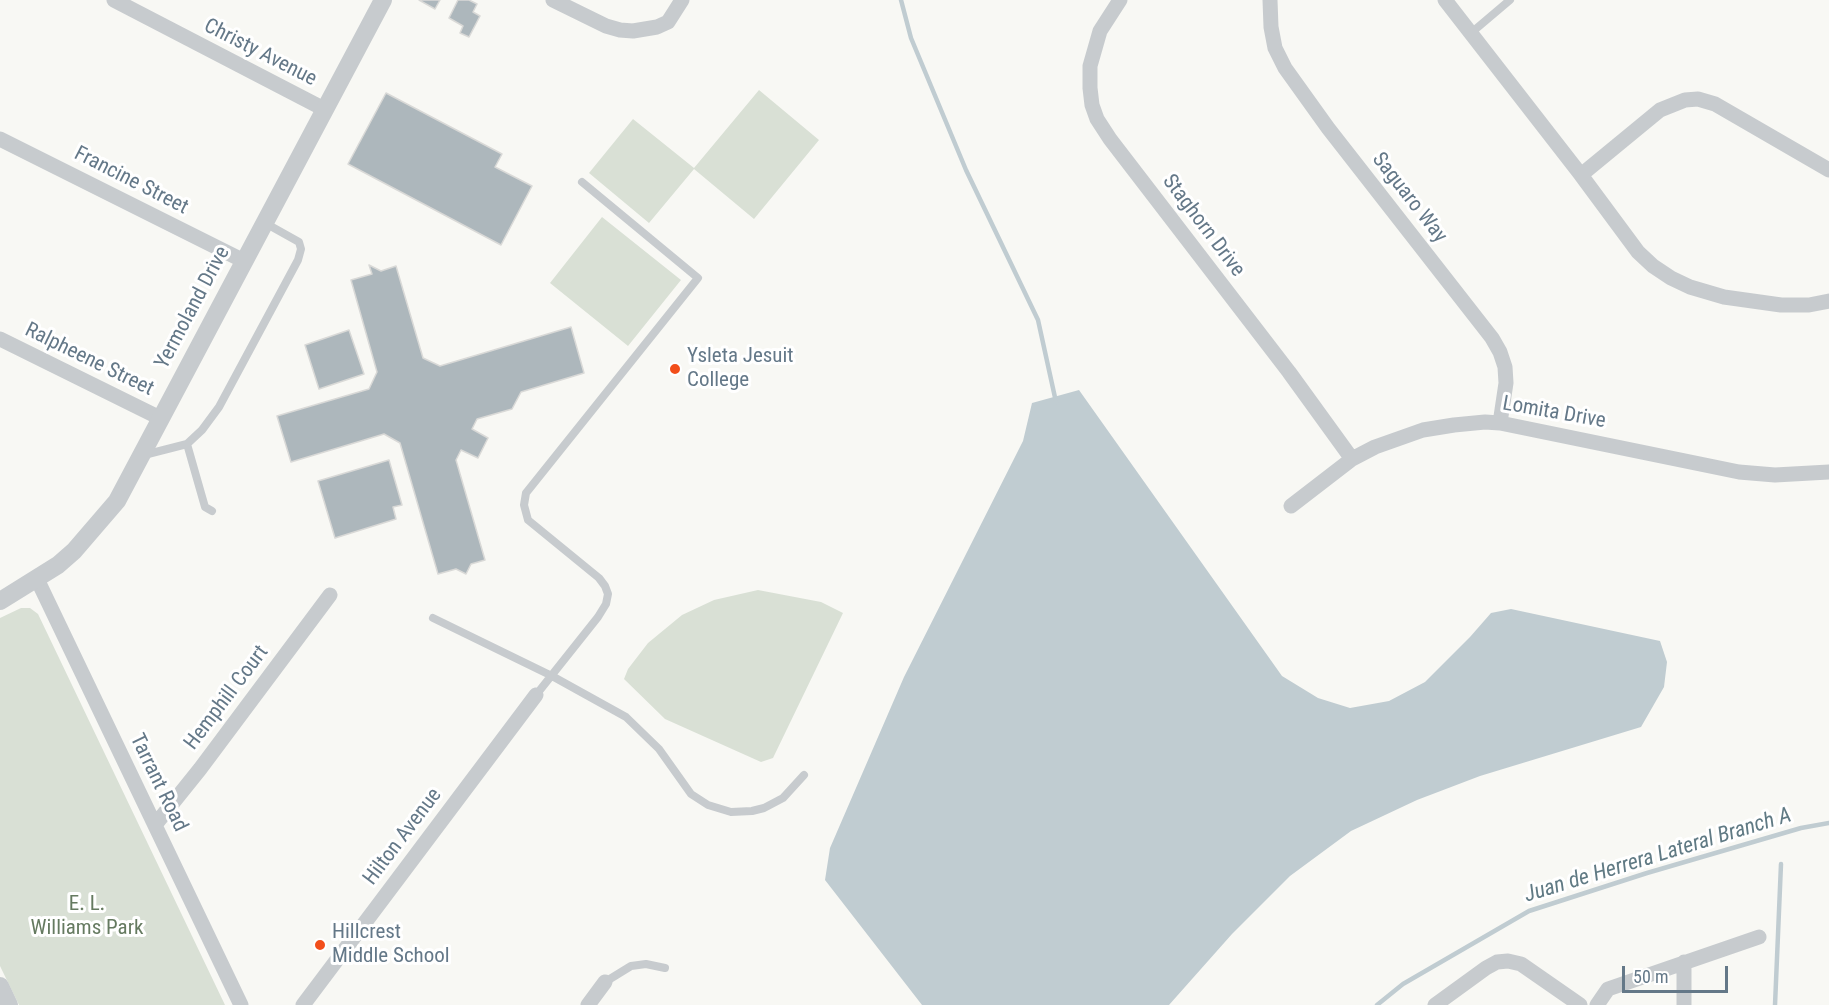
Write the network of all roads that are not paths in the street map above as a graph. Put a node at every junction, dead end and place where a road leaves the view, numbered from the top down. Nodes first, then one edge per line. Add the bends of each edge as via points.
1 (114, 0) edge
2 (382, 0) edge
3 (553, 0) edge
4 (682, 0) edge
5 (1120, 0) edge
6 (1270, 0) edge
7 (1444, 0) edge
8 (1510, 0) edge
9 (1471, 33) junction
10 (324, 109) junction
11 (0, 139) edge
12 (1829, 170) edge
13 (1581, 175) junction
14 (582, 182) dead end
15 (264, 223) junction
16 (244, 261) junction
17 (1829, 301) edge
18 (0, 339) edge
19 (160, 418) junction
20 (1500, 423) junction
21 (187, 444) junction
22 (140, 456) junction
23 (1352, 459) junction
24 (1829, 472) edge
25 (1291, 506) dead end
26 (212, 511) dead end
27 (37, 579) junction
28 (330, 595) dead end
29 (0, 601) edge
30 (433, 618) dead end
31 (552, 676) junction
32 (536, 694) joint
33 (804, 775) dead end
34 (155, 825) junction
35 (1759, 937) dead end
36 (1684, 962) junction
37 (665, 968) dead end
38 (605, 982) joint
39 (0, 986) edge
40 (9, 1005) edge
41 (241, 1005) edge
42 (303, 1005) edge
43 (588, 1005) edge
44 (1435, 1005) edge
45 (1580, 1005) edge
46 (1597, 1005) edge
47 (1684, 1005) edge

1 - 10 street, Christy Avenue
2 - 10 street, Yermoland Drive
3 - 4 street via 606,26 633,31 668,22
5 - 23 street, Staghorn Drive via 1100,31 1090,66 1092,105 1098,119
6 - 20 street, Saguaro Way via 1275,48 1285,68 1500,352 1506,383
7 - 9 street
8 - 9 lane
9 - 13 street
10 - 15 street, Yermoland Drive
11 - 16 street, Francine Street
12 - 13 street via 1715,104 1698,99 1660,110
13 - 17 street via 1638,252 1671,278 1690,287 1755,303 1809,305
14 - 31 lane via 698,278 526,493 528,520 599,578 608,594 598,617
15 - 16 street, Yermoland Drive
15 - 21 lane via 299,242 298,260 219,407
16 - 19 street, Yermoland Drive
18 - 19 street, Ralpheene Street
19 - 22 street, Yermoland Drive
20 - 23 street, Lomita Drive via 1423,430
20 - 24 street, Lomita Drive via 1739,472
21 - 22 lane
21 - 26 lane via 205,507
22 - 27 street, Yermoland Drive via 117,501 98,525 74,552
23 - 25 street, Lomita Drive
27 - 29 street, Yermoland Drive
27 - 34 street, Tarrant Road
28 - 34 street, Hemphill Court
30 - 31 lane
31 - 32 lane
31 - 33 lane via 626,717 659,749 691,794 708,806 740,812 764,808 783,798
32 - 42 street, Hilton Avenue
34 - 41 street, Tarrant Road
35 - 36 street
36 - 46 street via 1608,989
36 - 47 street
37 - 38 lane via 631,966
38 - 43 street
39 - 40 street
44 - 45 street via 1486,968 1508,960 1521,964

